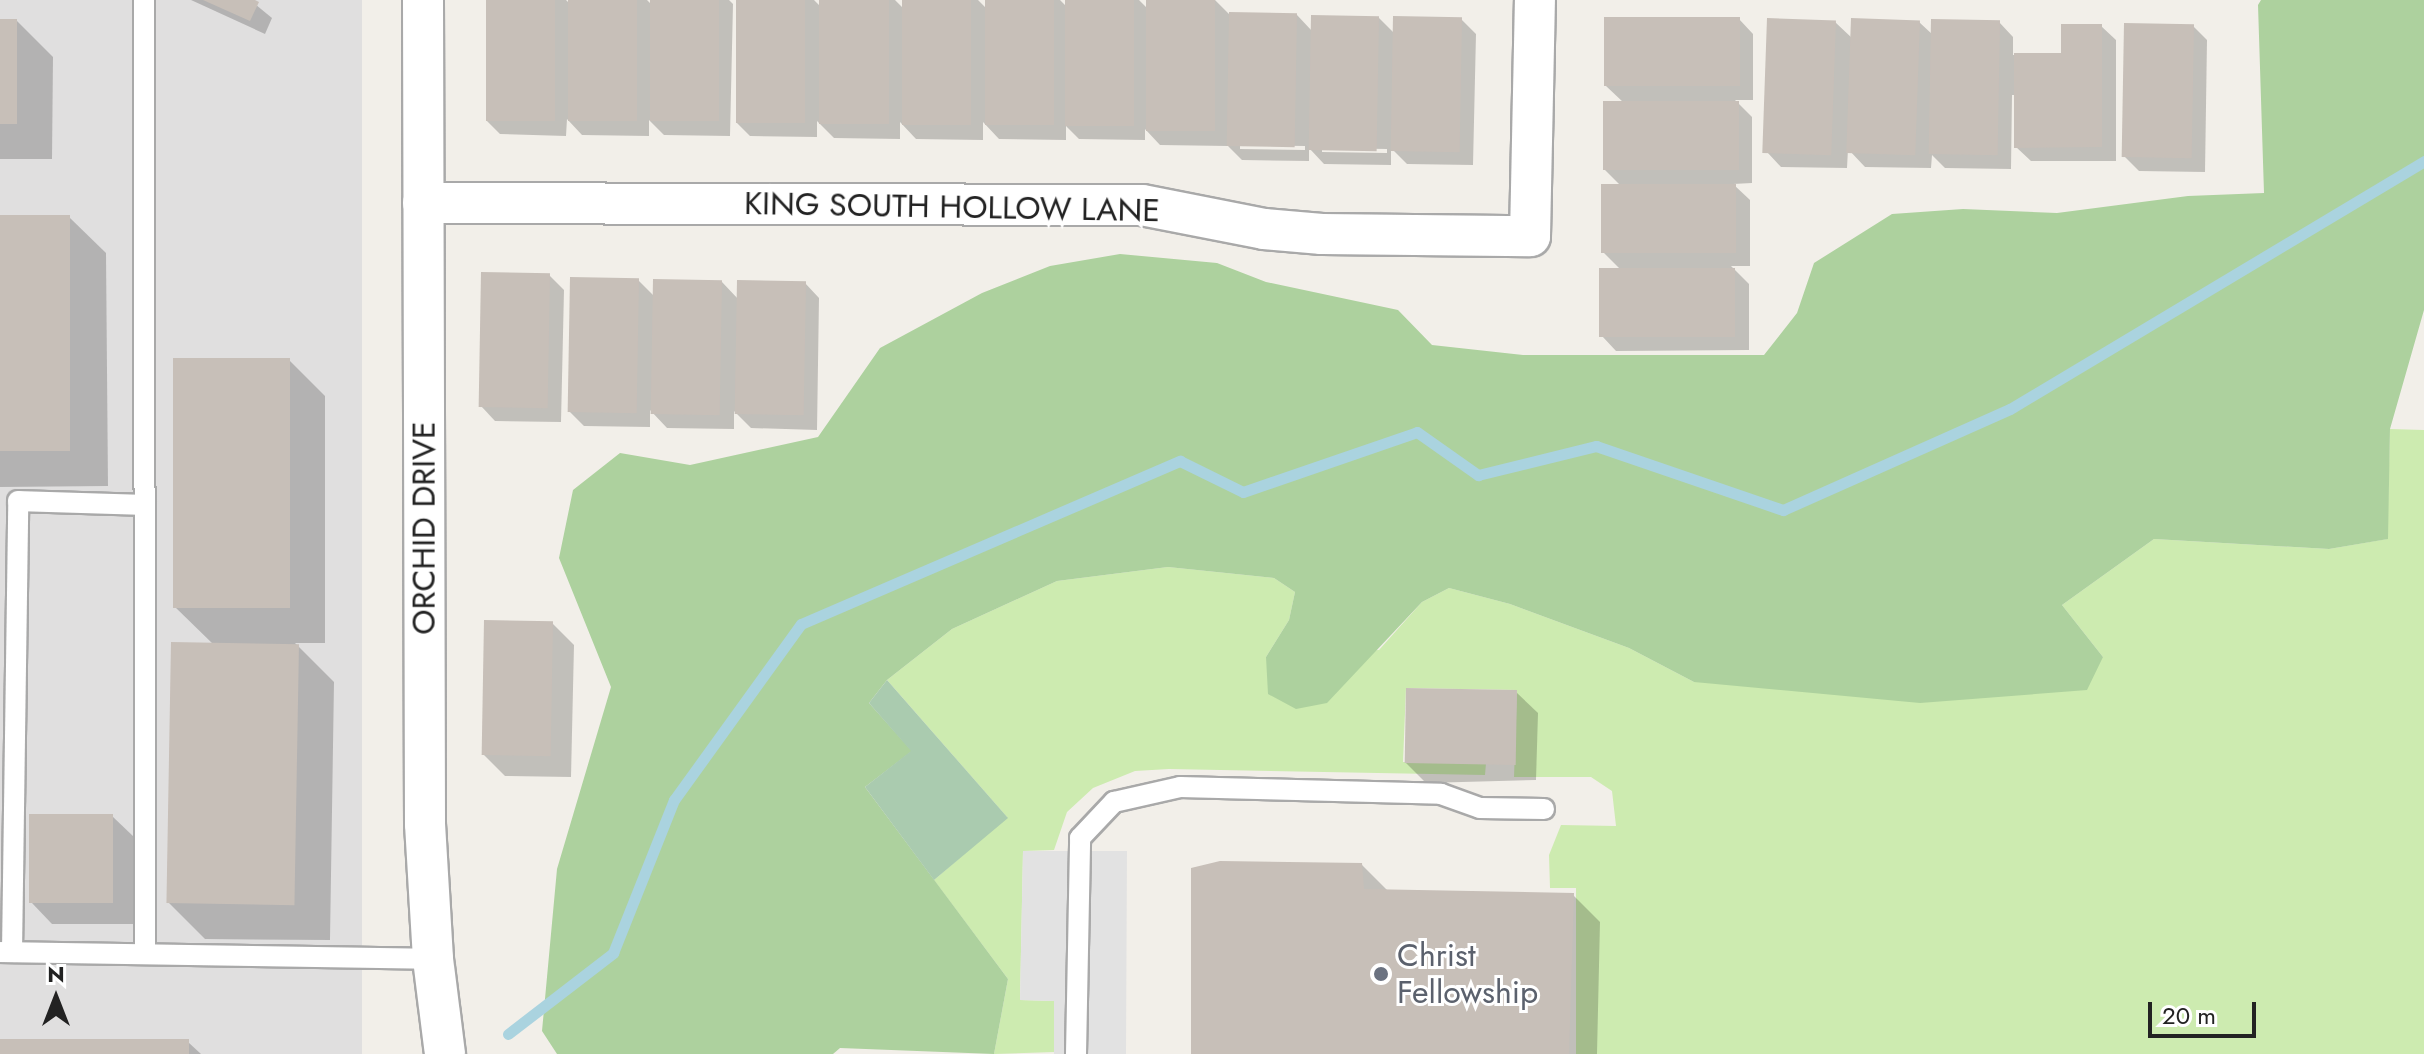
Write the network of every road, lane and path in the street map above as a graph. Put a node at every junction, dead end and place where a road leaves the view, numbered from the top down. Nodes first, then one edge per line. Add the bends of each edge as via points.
1 (144, 0) edge
2 (423, 0) edge
3 (1535, 0) edge
4 (423, 203) junction
5 (145, 505) junction
6 (1544, 809) dead end
7 (6, 952) edge
8 (145, 954) junction
9 (433, 959) junction
10 (445, 1054) edge
11 (1076, 1054) edge

1 - 5 lane
2 - 4 street, ORCHID DRIVE
3 - 4 street, KING SOUTH HOLLOW LANE via 1530,236 1322,234 1264,229 1142,205
4 - 9 street, ORCHID DRIVE via 425,824
5 - 7 lane via 18,501
5 - 8 lane
6 - 11 lane via 1480,808 1441,794 1180,787 1114,802 1080,838
7 - 8 lane
8 - 9 lane
9 - 10 street, ORCHID DRIVE

